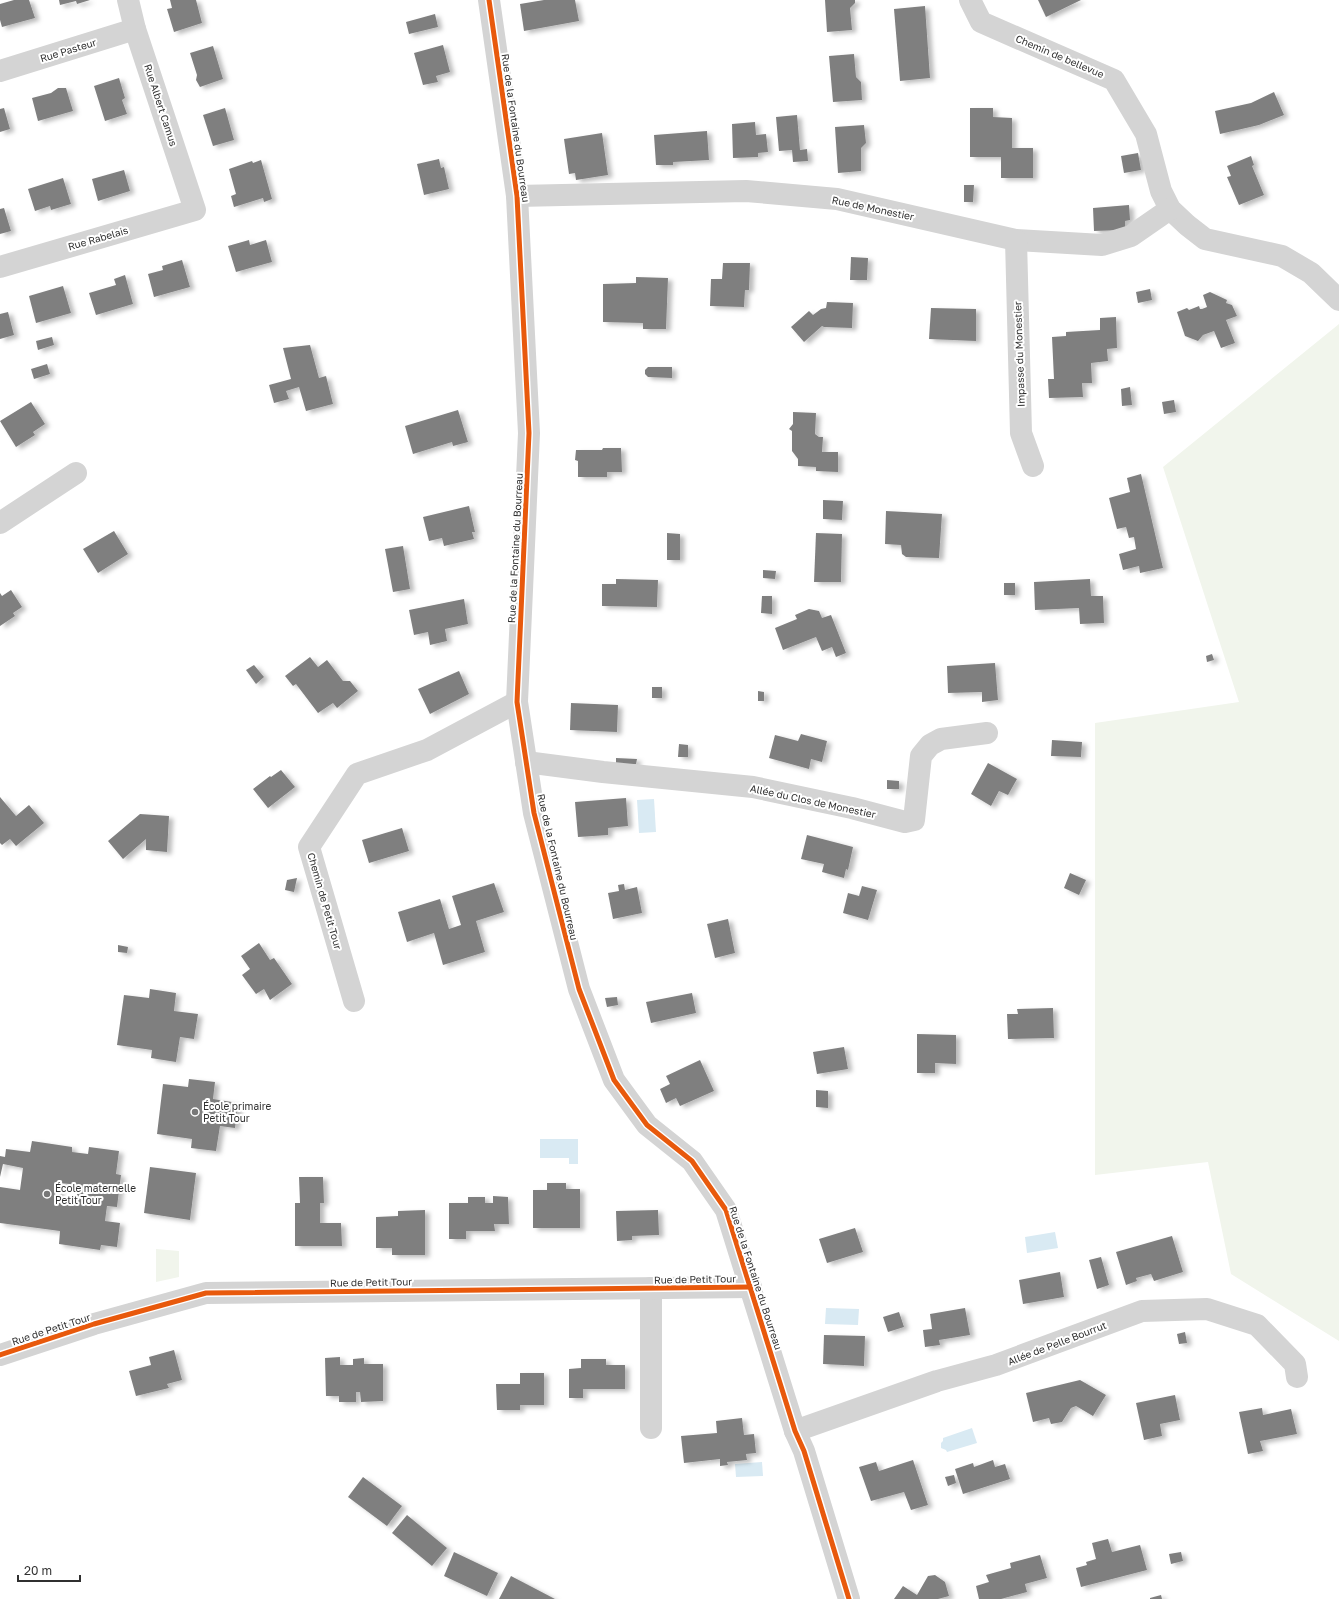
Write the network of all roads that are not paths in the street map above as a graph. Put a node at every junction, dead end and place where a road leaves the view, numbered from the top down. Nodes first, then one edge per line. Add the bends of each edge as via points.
1 (128, 0) edge
2 (489, 0) edge
3 (970, 0) edge
4 (135, 29) junction
5 (0, 71) edge
6 (517, 196) junction
7 (1170, 209) junction
8 (196, 210) joint
9 (1016, 240) junction
10 (0, 266) edge
11 (1339, 300) edge
12 (1033, 466) dead end
13 (76, 473) dead end
14 (0, 522) edge
15 (517, 702) junction
16 (987, 733) dead end
17 (526, 762) junction
18 (354, 1001) dead end
19 (751, 1287) junction
20 (651, 1288) junction
21 (0, 1355) edge
22 (1297, 1377) dead end
23 (651, 1428) dead end
24 (795, 1431) junction
25 (849, 1599) edge

1 - 4 street, Rue Albert Camus
2 - 6 street, Rue de la Fontaine du Bourreau
3 - 7 street, Chemin de bellevue via 981,22 1114,80 1146,134 1161,191
4 - 5 street, Rue Pasteur
4 - 8 street, Rue Albert Camus
6 - 9 street, Rue de Monestier via 746,191 829,198
6 - 15 street, Rue de la Fontaine du Bourreau via 529,433
7 - 9 street, Rue de Monestier via 1130,236 1102,245
7 - 11 street, Chemin de bellevue via 1205,239 1282,256 1311,273
8 - 10 street, Rue Rabelais
9 - 12 street, Impasse du Monestier via 1021,433
13 - 14 street
15 - 17 street, Rue de la Fontaine du Bourreau
15 - 18 street, Chemin de Petit Tour via 427,750 357,774 309,847
16 - 17 street, Allée du Clos de Monestier via 941,739 930,745 921,756 914,820 905,822 753,787
17 - 19 street, Rue de la Fontaine du Bourreau via 534,813 579,989 614,1080 647,1125 692,1161 726,1210
19 - 20 street, Rue de Petit Tour
19 - 24 street, Rue de la Fontaine du Bourreau
20 - 21 street, Rue de Petit Tour via 206,1293 94,1324
20 - 23 street
22 - 24 street, Allée de Pelle Bourrut via 1294,1364 1257,1325 1207,1309 1142,1310 996,1365 937,1381
24 - 25 street, Rue de la Fontaine du Bourreau via 804,1452

